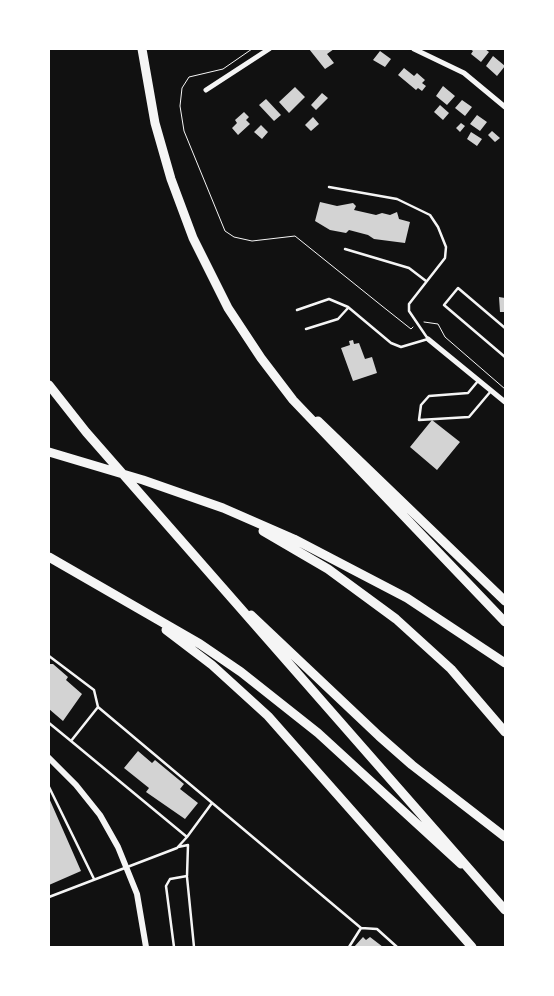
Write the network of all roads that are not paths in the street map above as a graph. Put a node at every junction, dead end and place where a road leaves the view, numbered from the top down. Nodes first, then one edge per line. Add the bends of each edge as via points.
1 (142, 49) edge
2 (269, 49) edge
3 (414, 49) edge
4 (206, 90) dead end
5 (505, 107) edge
6 (329, 187) dead end
7 (345, 249) dead end
8 (426, 281) junction
9 (348, 307) junction
10 (297, 310) dead end
11 (505, 328) edge
12 (306, 329) dead end
13 (428, 339) junction
14 (505, 357) edge
15 (478, 380) junction
16 (49, 385) edge
17 (491, 391) junction
18 (293, 400) junction
19 (505, 402) edge
20 (49, 452) edge
21 (223, 508) junction
22 (49, 557) edge
23 (126, 600) junction
24 (505, 601) edge
25 (239, 605) junction
26 (505, 622) edge
27 (49, 656) edge
28 (505, 663) edge
29 (98, 707) junction
30 (49, 723) edge
31 (505, 732) edge
32 (71, 741) junction
33 (49, 758) edge
34 (49, 787) edge
35 (212, 803) junction
36 (505, 836) edge
37 (187, 837) junction
38 (177, 848) junction
39 (128, 866) junction
40 (473, 873) junction
41 (187, 876) junction
42 (94, 880) junction
43 (49, 897) edge
44 (505, 910) edge
45 (361, 928) junction
46 (146, 947) edge
47 (174, 947) edge
48 (194, 947) edge
49 (349, 947) edge
50 (397, 947) edge
51 (472, 947) edge

1 - 18 highway via 155,123 193,238 228,308
2 - 4 street
3 - 5 street via 464,74
6 - 8 lane via 397,200 430,215 445,240 446,254
7 - 8 lane via 409,268
8 - 13 lane via 409,304 408,311
9 - 10 lane via 329,299
9 - 12 lane via 338,319
9 - 13 lane via 391,343 401,347
11 - 14 lane via 458,288 444,305
13 - 15 street
15 - 17 street
15 - 17 lane via 468,393 429,396 421,405 419,420 469,417
16 - 25 highway via 86,432
17 - 19 street
18 - 24 highway via 334,434
18 - 26 highway
20 - 21 highway
21 - 28 highway via 294,539 407,598
21 - 31 highway via 328,569 396,618 451,670
22 - 23 highway
23 - 40 highway via 200,644 288,708
23 - 51 highway via 212,665 268,716
25 - 36 highway via 412,765
25 - 40 highway
27 - 29 lane via 94,690
29 - 32 lane
29 - 35 lane
30 - 32 lane
32 - 37 lane
33 - 39 street via 100,815
34 - 42 lane
35 - 37 lane
35 - 45 lane
37 - 38 lane
38 - 39 lane
38 - 41 lane via 188,845
39 - 42 lane
39 - 46 street via 137,894
40 - 44 highway
41 - 47 lane via 167,882
41 - 48 lane
42 - 43 lane
45 - 49 lane
45 - 50 lane via 377,929

